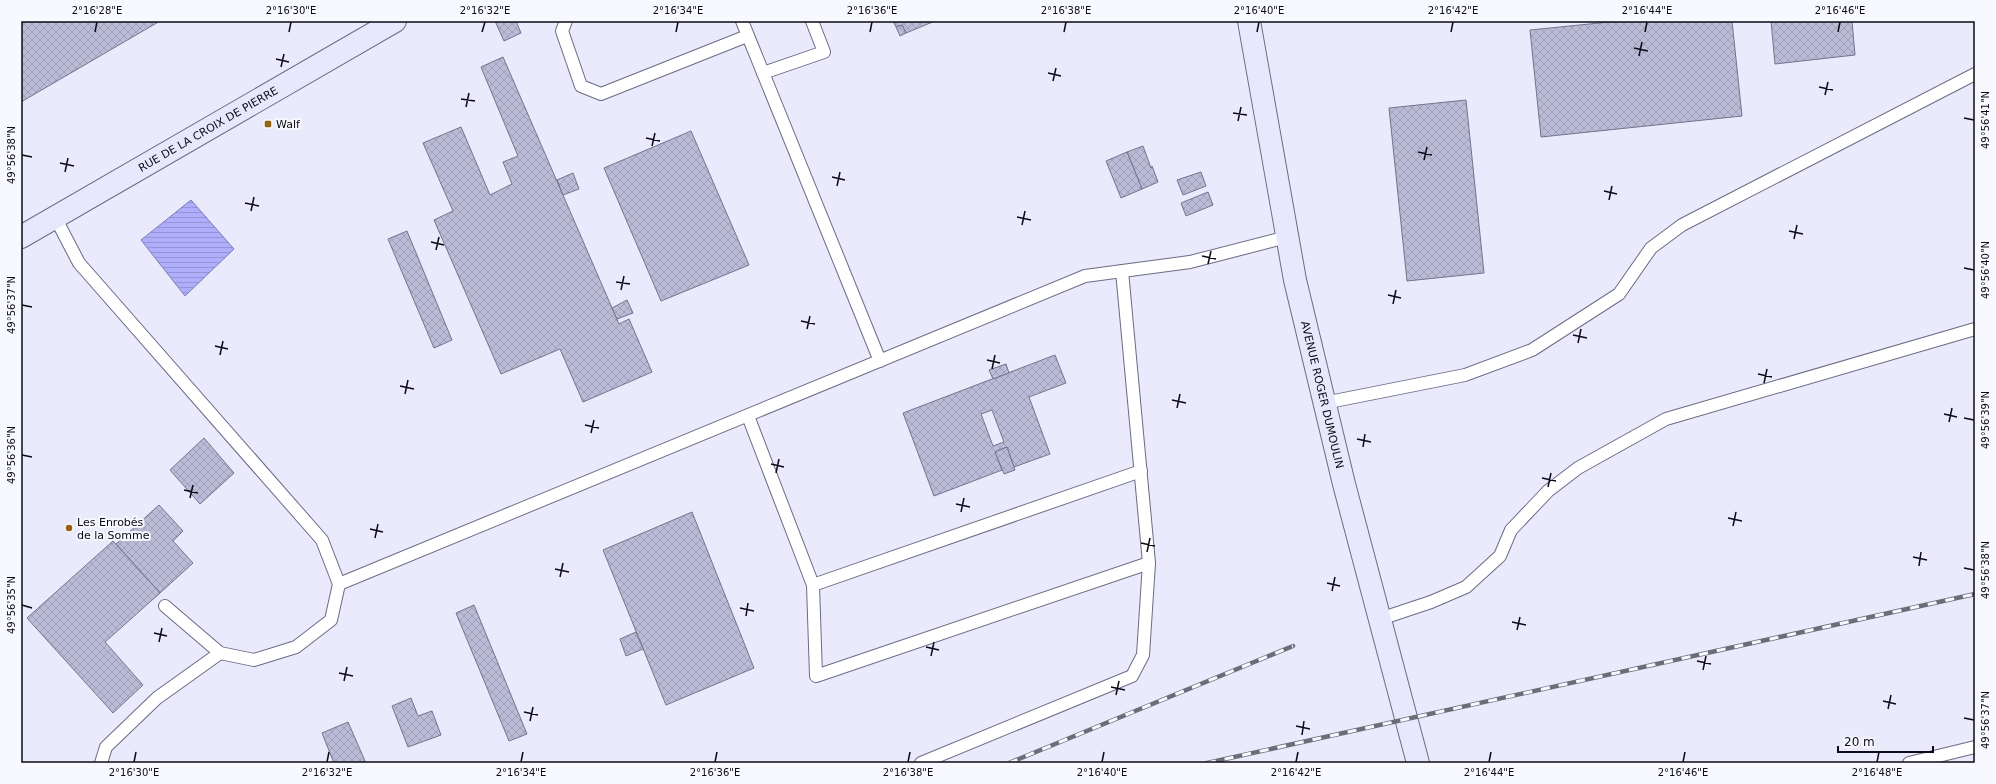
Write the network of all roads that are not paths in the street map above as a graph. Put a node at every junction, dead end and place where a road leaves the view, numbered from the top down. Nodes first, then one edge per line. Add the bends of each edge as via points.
1 (395, 21) edge
2 (566, 21) edge
3 (742, 21) edge
4 (812, 21) edge
5 (1249, 21) edge
6 (748, 36) junction
7 (763, 73) junction
8 (1975, 74) edge
9 (55, 217) junction
10 (21, 237) edge
11 (1287, 237) junction
12 (1122, 271) junction
13 (1975, 329) edge
14 (880, 361) junction
15 (1324, 403) junction
16 (748, 416) junction
17 (1140, 471) junction
18 (1149, 563) junction
19 (339, 584) junction
20 (813, 585) junction
21 (165, 606) dead end
22 (1380, 619) junction
23 (220, 653) junction
24 (1975, 747) edge
25 (101, 763) edge
26 (921, 763) edge
27 (1418, 763) edge
28 (1909, 763) edge

1 - 9 main road, RUE DE LA CROIX DE PIERRE
2 - 6 lane via 562,31 581,86 601,94
3 - 6 lane
4 - 7 lane via 824,52
5 - 11 main road, AVENUE ROGER DUMOULIN
6 - 7 lane
7 - 14 lane
8 - 15 lane via 1682,225 1651,248 1619,294 1532,350 1465,375
9 - 10 main road, RUE DE LA CROIX DE PIERRE
9 - 19 lane via 79,263 322,540
11 - 12 lane via 1190,262
11 - 15 main road, AVENUE ROGER DUMOULIN
12 - 14 lane via 1085,276
12 - 17 lane
13 - 22 lane via 1666,419 1578,468 1548,491 1511,530 1500,556 1466,587
14 - 16 lane
15 - 22 main road, AVENUE ROGER DUMOULIN
16 - 19 lane
16 - 20 lane
17 - 18 lane
17 - 20 lane
18 - 20 lane via 816,676
18 - 26 lane via 1143,654 1132,676
19 - 23 lane via 331,620 296,647 254,660
21 - 23 lane
22 - 27 main road, AVENUE ROGER DUMOULIN
23 - 25 lane via 157,698 106,747
24 - 28 lane

